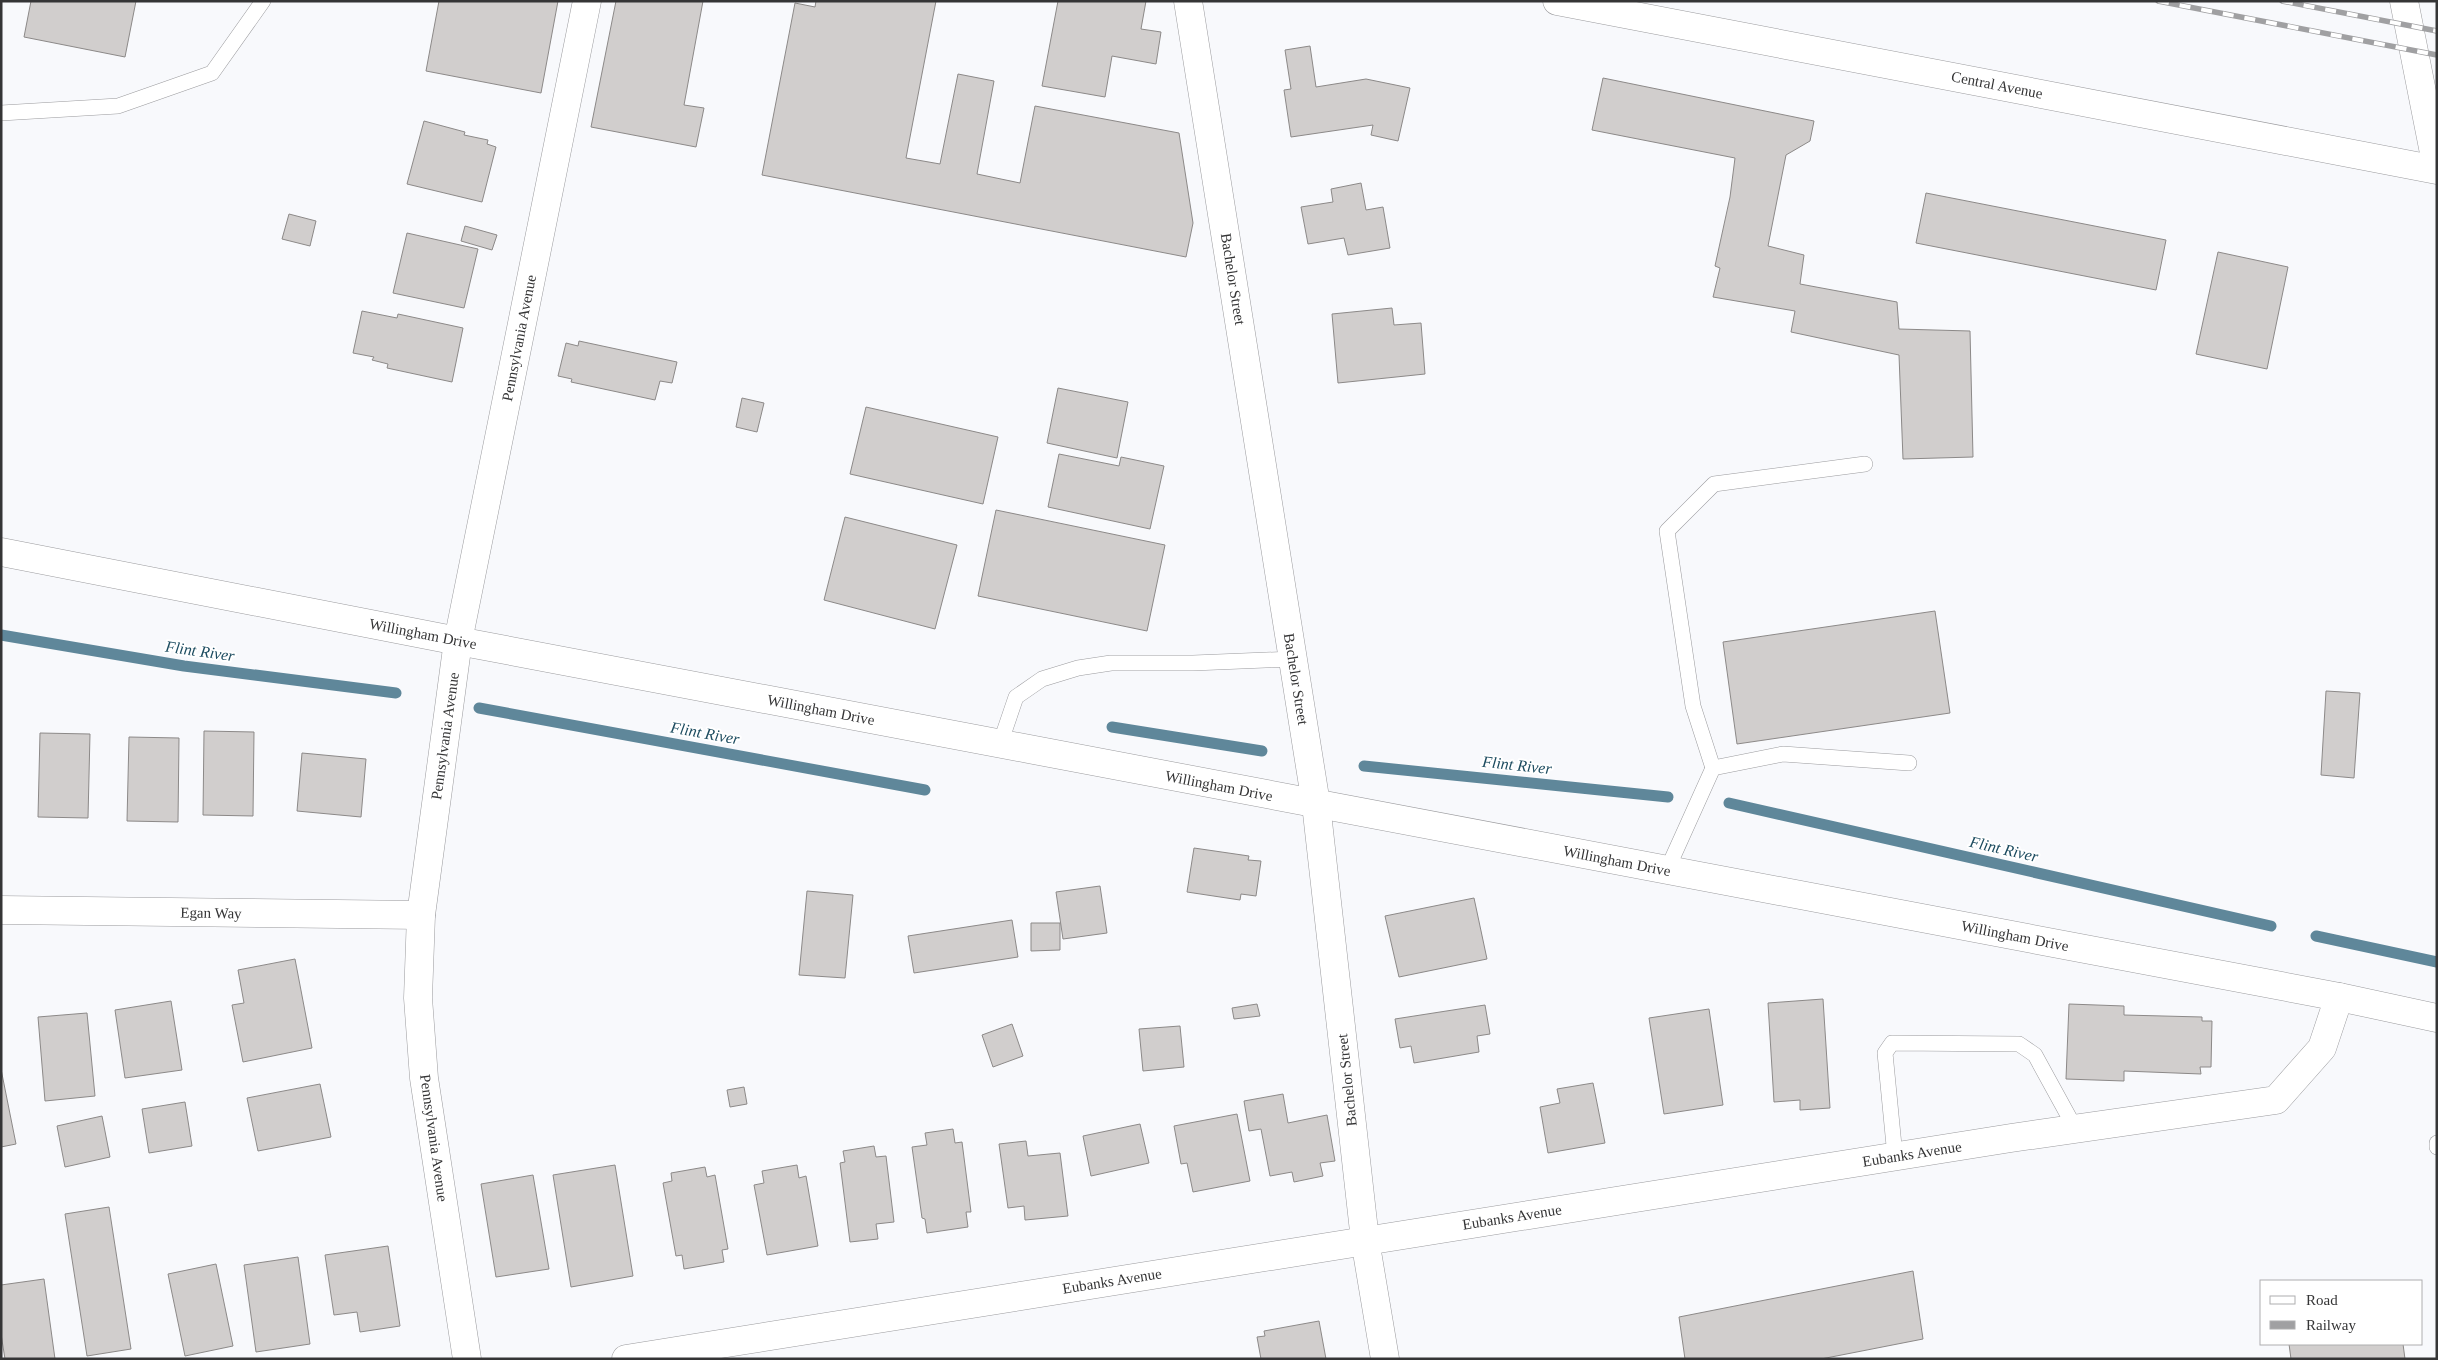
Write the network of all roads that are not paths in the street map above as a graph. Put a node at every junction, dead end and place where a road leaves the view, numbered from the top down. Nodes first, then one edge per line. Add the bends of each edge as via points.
1 (263, 1) edge
2 (587, 1) edge
3 (1188, 1) edge
4 (1557, 1) edge
5 (2404, 1) edge
6 (1, 113) edge
7 (2437, 169) edge
8 (1865, 464) dead end
9 (1, 552) edge
10 (458, 641) junction
11 (1293, 659) junction
12 (1000, 744) junction
13 (1909, 763) dead end
14 (1713, 768) junction
15 (1316, 804) junction
16 (1668, 870) junction
17 (1, 910) edge
18 (421, 915) junction
19 (2339, 997) junction
20 (2437, 1018) edge
21 (2075, 1128) junction
22 (2437, 1143) edge
23 (2437, 1147) edge
24 (1896, 1156) junction
25 (1365, 1240) junction
26 (467, 1359) edge
27 (626, 1359) edge
28 (1385, 1359) edge

1 - 6 lane via 212,73 118,106
2 - 10 street, Pennsylvania Avenue
3 - 11 street, Bachelor Street
4 - 7 street, Central Avenue
5 - 7 street
8 - 14 lane via 1714,484 1666,530 1693,706
9 - 10 street, Willingham Drive
10 - 12 street, Willingham Drive
10 - 18 street, Pennsylvania Avenue
11 - 12 lane via 1111,663 1078,668 1042,679 1016,697
11 - 15 street, Bachelor Street
12 - 15 street, Willingham Drive
13 - 14 lane via 1783,754
14 - 16 lane
15 - 16 street, Willingham Drive
15 - 25 street, Bachelor Street
16 - 19 street, Willingham Drive
17 - 18 street, Egan Way
18 - 26 street, Pennsylvania Avenue via 418,998 424,1078
19 - 20 street, Willingham Drive
19 - 21 street, Eubanks Avenue via 2322,1048 2276,1100
21 - 24 street, Eubanks Avenue
21 - 24 lane via 2035,1055 2020,1044 1892,1043 1885,1053
22 - 23 lane
24 - 25 street, Eubanks Avenue
25 - 27 street, Eubanks Avenue
25 - 28 street, Bachelor Street

